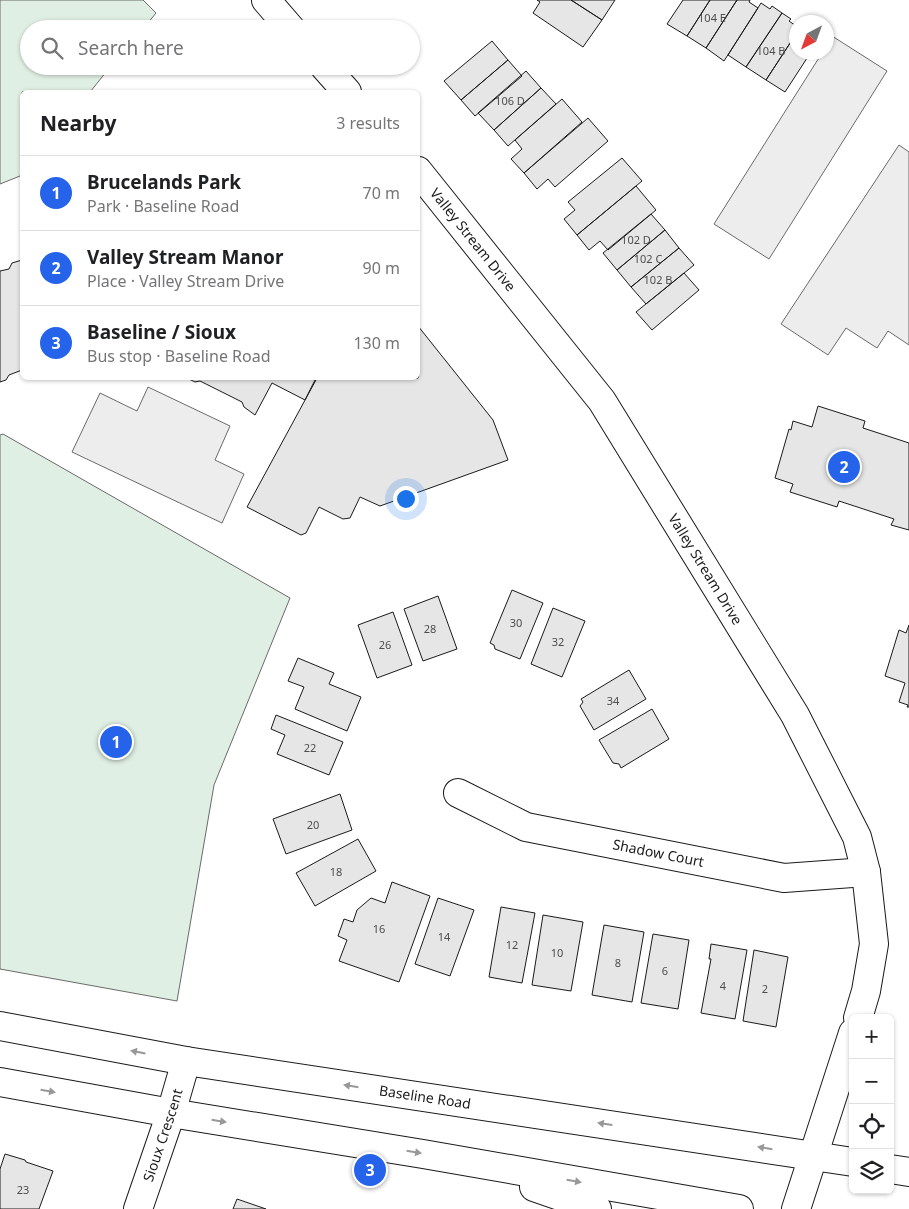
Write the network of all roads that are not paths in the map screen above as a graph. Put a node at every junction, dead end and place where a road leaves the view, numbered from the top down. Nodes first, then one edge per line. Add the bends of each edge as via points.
1 (266, 0) edge
2 (283, 20) edge
3 (332, 75) edge
4 (345, 90) edge
5 (420, 174) edge
6 (458, 793) dead end
7 (866, 872) junction
8 (859, 1014) edge
9 (0, 1026) edge
10 (849, 1046) edge
11 (186, 1061) junction
12 (0, 1082) edge
13 (171, 1113) junction
14 (814, 1155) junction
15 (457, 1160) junction
16 (849, 1161) edge
17 (894, 1170) edge
18 (909, 1172) edge
19 (138, 1209) edge
20 (597, 1209) edge
21 (739, 1209) edge
22 (796, 1209) edge

1 - 2 street
3 - 4 street
5 - 7 street, Valley Stream Drive via 602,401 796,714 857,837
6 - 7 street, Shadow Court via 526,827 784,878
7 - 8 street, Valley Stream Drive via 874,944
11 -> 9 street, Baseline Road
10 - 14 street
11 - 13 street, Sioux Crescent
14 -> 11 street, Baseline Road
12 -> 13 street
13 -> 15 street
13 - 19 street, Sioux Crescent
14 - 16 street, Baseline Road
14 - 22 street
15 - 20 street
15 -> 21 street
17 - 18 street

